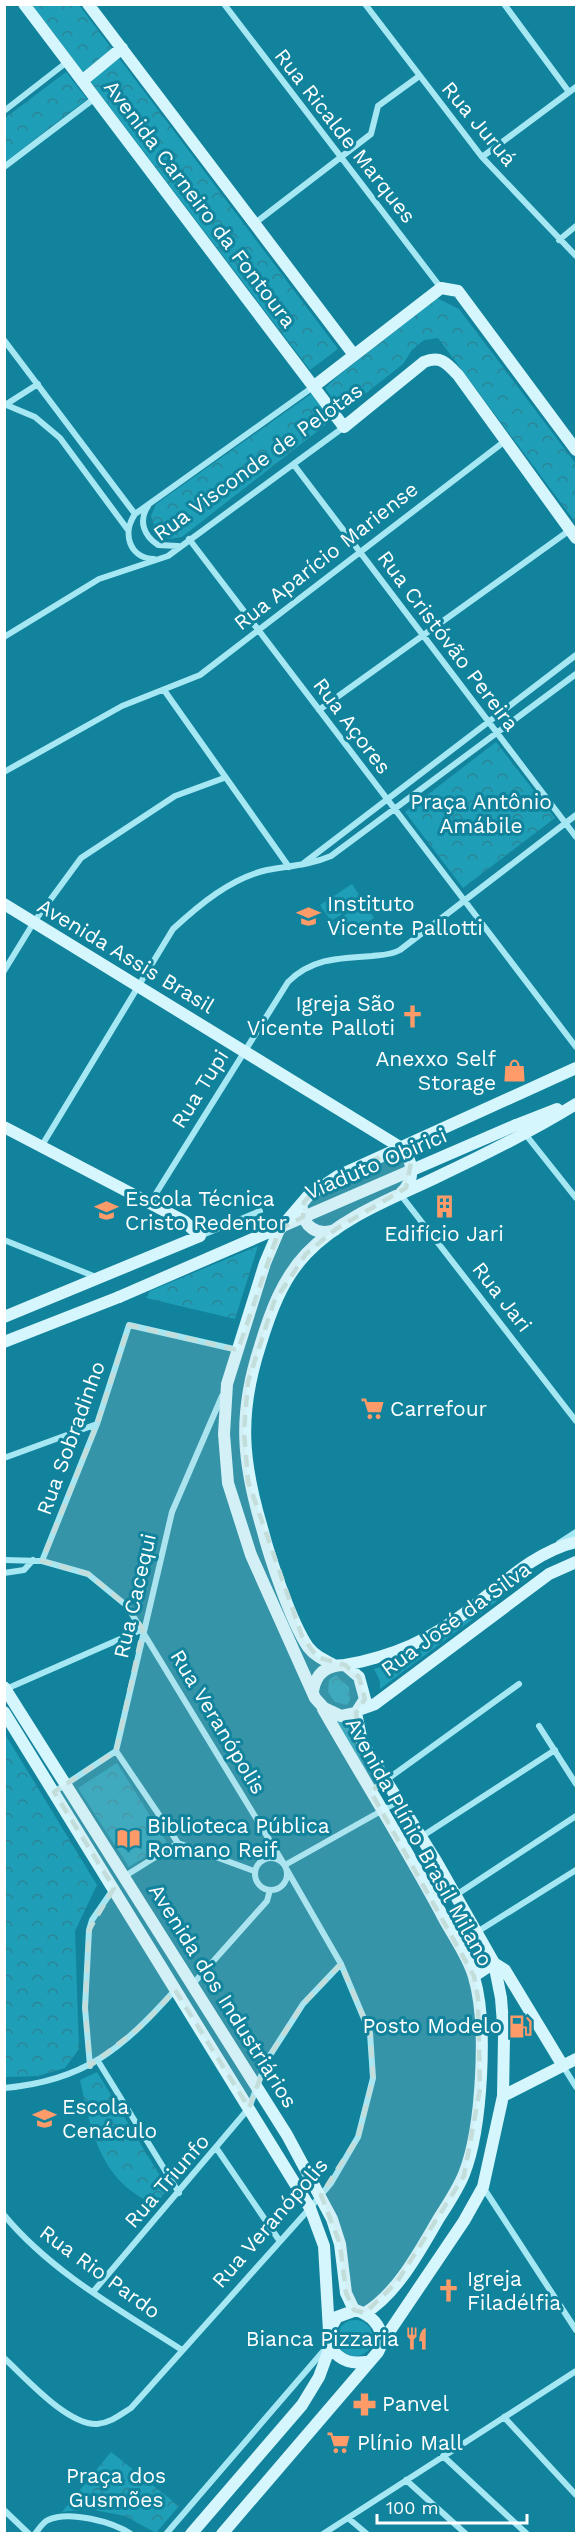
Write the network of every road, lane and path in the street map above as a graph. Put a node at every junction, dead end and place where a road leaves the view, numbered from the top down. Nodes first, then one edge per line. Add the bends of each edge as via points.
1 (24, 4) edge
2 (88, 4) edge
3 (224, 4) edge
4 (365, 4) edge
5 (504, 4) edge
6 (122, 48) junction
7 (68, 62) junction
8 (418, 77) junction
9 (82, 81) junction
10 (576, 87) edge
11 (569, 92) junction
12 (95, 98) junction
13 (4, 111) edge
14 (340, 157) junction
15 (482, 157) junction
16 (6, 163) edge
17 (255, 223) junction
18 (576, 226) edge
19 (559, 240) junction
20 (576, 256) edge
21 (441, 288) junction
22 (4, 340) edge
23 (354, 355) junction
24 (38, 384) junction
25 (313, 387) junction
26 (5, 404) edge
27 (344, 427) junction
28 (505, 441) junction
29 (576, 450) edge
30 (294, 465) junction
31 (150, 502) junction
32 (135, 514) junction
33 (128, 530) junction
34 (573, 534) edge
35 (189, 539) junction
36 (183, 544) junction
37 (359, 551) junction
38 (160, 559) junction
39 (257, 629) junction
40 (4, 637) edge
41 (424, 637) junction
42 (576, 655) edge
43 (558, 669) junction
44 (576, 674) edge
45 (567, 681) junction
46 (164, 690) junction
47 (319, 710) junction
48 (489, 723) junction
49 (497, 734) junction
50 (4, 771) edge
51 (224, 778) junction
52 (388, 801) junction
53 (395, 810) junction
54 (576, 815) edge
55 (566, 823) junction
56 (576, 837) edge
57 (301, 865) junction
58 (289, 867) junction
59 (465, 900) junction
60 (4, 904) edge
61 (34, 922) junction
62 (4, 971) edge
63 (138, 986) junction
64 (576, 1047) edge
65 (243, 1050) junction
66 (576, 1068) edge
67 (576, 1102) edge
68 (4, 1127) edge
69 (526, 1135) junction
70 (400, 1147) junction
71 (41, 1148) junction
72 (400, 1194) junction
73 (308, 1196) junction
74 (576, 1198) edge
75 (150, 1203) junction
76 (260, 1210) dead end
77 (336, 1229) junction
78 (200, 1236) junction
79 (4, 1240) edge
80 (100, 1278) junction
81 (4, 1317) edge
82 (4, 1342) edge
83 (238, 1350) junction
84 (227, 1384) junction
85 (576, 1421) edge
86 (97, 1424) junction
87 (4, 1458) edge
88 (576, 1532) edge
89 (576, 1542) edge
90 (545, 1552) junction
91 (4, 1560) edge
92 (33, 1560) junction
93 (42, 1561) junction
94 (576, 1562) edge
95 (4, 1573) edge
96 (143, 1629) junction
97 (340, 1665) junction
98 (519, 1684) dead end
99 (5, 1688) edge
100 (313, 1691) junction
101 (321, 1706) junction
102 (359, 1711) junction
103 (4, 1712) edge
104 (539, 1726) dead end
105 (555, 1750) junction
106 (116, 1751) junction
107 (386, 1780) junction
108 (66, 1784) junction
109 (576, 1784) edge
110 (54, 1792) junction
111 (371, 1792) junction
112 (399, 1801) junction
113 (382, 1811) junction
114 (576, 1816) edge
115 (426, 1834) junction
116 (177, 1843) junction
117 (285, 1866) junction
118 (576, 1870) edge
119 (254, 1871) junction
120 (125, 1876) junction
121 (114, 1888) junction
122 (270, 1890) junction
123 (456, 1895) junction
124 (482, 1929) junction
125 (164, 1940) junction
126 (151, 1948) junction
127 (494, 1963) junction
128 (341, 1964) junction
129 (474, 1976) junction
130 (192, 1985) junction
131 (175, 1990) junction
132 (576, 2059) edge
133 (98, 2061) junction
134 (90, 2066) junction
135 (559, 2066) junction
136 (256, 2087) junction
137 (576, 2087) edge
138 (4, 2088) edge
139 (503, 2096) junction
140 (249, 2108) junction
141 (217, 2149) junction
142 (483, 2187) junction
143 (179, 2193) junction
144 (321, 2195) junction
145 (310, 2208) junction
146 (4, 2215) edge
147 (279, 2240) junction
148 (93, 2292) junction
149 (360, 2312) junction
150 (576, 2330) edge
151 (329, 2331) junction
152 (383, 2341) junction
153 (329, 2346) junction
154 (182, 2350) junction
155 (4, 2358) edge
156 (370, 2361) junction
157 (576, 2371) edge
158 (504, 2417) junction
159 (444, 2456) junction
160 (406, 2480) junction
161 (576, 2495) edge
162 (4, 2510) edge
163 (348, 2518) junction
164 (229, 2531) edge
165 (29, 2534) edge
166 (34, 2534) edge
167 (131, 2534) edge
168 (166, 2534) edge
169 (191, 2534) edge
170 (323, 2534) edge
171 (367, 2534) edge
172 (466, 2534) edge
173 (527, 2534) edge

1 - 7 main road, Avenida Carneiro da Fontoura
2 - 6 main road, Avenida Carneiro da Fontoura
3 - 14 street, Rua Ricalde Marques
4 - 8 street, Rua Juruá
5 - 11 street
6 - 9 main road
6 - 17 main road, Avenida Carneiro da Fontoura
7 - 9 main road, Avenida Carneiro da Fontoura
7 - 13 street
8 - 14 street via 378,105 371,134
8 - 15 street, Rua Juruá
9 - 12 main road, Avenida Carneiro da Fontoura
10 - 11 street
11 - 15 street
12 - 16 street
12 - 25 main road, Avenida Carneiro da Fontoura
14 - 17 street
14 - 21 street, Rua Ricalde Marques
15 - 19 street, Rua Juruá
17 - 23 main road, Avenida Carneiro da Fontoura
18 - 19 street
19 - 20 street, Rua Juruá
21 - 23 main road, Rua Visconde de Pelotas
21 - 29 main road via 458,291
22 - 24 street
23 - 25 main road, Rua Visconde de Pelotas
24 - 26 street
24 - 32 street
25 - 27 main road, Avenida Carneiro da Fontoura
25 - 31 street, Rua Visconde de Pelotas
26 - 33 street via 35,417 60,438
27 - 28 main road, Rua Visconde de Pelotas via 415,368 433,358 448,364
27 - 30 street, Rua Visconde de Pelotas
28 - 34 main road
28 - 37 street, Rua Aparício Mariense
30 - 35 street, Rua Visconde de Pelotas
30 - 37 street, Rua Cristóvão Pereira
31 - 32 street, Rua Visconde de Pelotas
31 - 36 street via 143,526 151,540 166,547
32 - 33 street
33 - 38 street via 136,553
34 - 41 street
35 - 36 street, Rua Visconde de Pelotas
35 - 39 street, Rua Açores
36 - 38 street, Rua Visconde de Pelotas
37 - 39 street, Rua Aparício Mariense
37 - 41 street, Rua Cristóvão Pereira
38 - 40 street, Rua Visconde de Pelotas via 99,579
39 - 46 street, Rua Aparício Mariense via 200,675
39 - 47 street, Rua Açores
41 - 47 street
41 - 48 street, Rua Cristóvão Pereira
42 - 43 street
43 - 45 street
43 - 48 street
44 - 45 street
45 - 49 street
46 - 50 street, Rua Aparício Mariense via 122,706
46 - 51 street
47 - 52 street, Rua Açores
48 - 49 street, Rua Cristóvão Pereira
48 - 52 street
49 - 53 street
49 - 55 street, Rua Cristóvão Pereira
51 - 58 street
51 - 61 street via 175,796 86,854
52 - 53 street, Rua Açores
52 - 57 street
53 - 57 street via 331,856
53 - 59 street, Rua Açores
54 - 55 street, Rua Tupi
55 - 56 street, Rua Cristóvão Pereira
55 - 59 street, Rua Tupi
57 - 58 street
58 - 63 street via 241,879 199,905 173,929
59 - 64 street, Rua Açores
59 - 65 street, Rua Tupi via 393,954 326,959 303,968 288,981
60 - 61 main road, Avenida Assis Brasil
61 - 62 street
61 - 63 main road, Avenida Assis Brasil
63 - 65 main road, Avenida Assis Brasil
63 - 71 street
65 - 70 main road, Avenida Assis Brasil
65 - 75 street, Rua Tupi
66 - 70 main road
67 - 69 main road
67 - 82 main road, Viaduto Obirici, bridge
68 - 71 main road
69 - 72 main road
69 - 74 street
70 - 72 main road via 408,1155 412,1172 411,1181
70 - 73 main road via 338,1176
71 - 75 main road
72 - 77 main road via 364,1210
72 - 85 street, Rua Jari
73 - 77 main road via 302,1208 305,1222 316,1231
73 - 83 main road via 279,1230
75 - 78 main road via 184,1221
76 - 78 street
77 - 97 main road via 306,1254 274,1302 248,1382 244,1431 248,1482 273,1562 309,1648 317,1657
78 - 80 main road
79 - 80 street
80 - 81 main road
83 - 84 main road
83 - 86 street, Rua Sobradinho via 129,1325
84 - 96 street, Rua Cacequi via 172,1512
84 - 100 main road via 224,1434 228,1484 251,1555
86 - 87 street
86 - 93 street, Rua Sobradinho
88 - 90 street, Rua José da Silva
89 - 90 main road, Rua José da Silva
90 - 97 main road, Rua José da Silva via 432,1635 394,1654
91 - 92 street, Rua Veranópolis
92 - 93 street, Rua Veranópolis
92 - 95 street via 24,1570
93 - 96 street, Rua Veranópolis via 88,1575 127,1606
94 - 102 main road, Rua José da Silva via 549,1574 375,1704
96 - 99 street
96 - 106 street, Rua Cacequi
96 - 117 street, Rua Veranópolis
97 - 100 main road via 321,1673
97 - 102 main road via 355,1671 363,1684 365,1699
98 - 107 street
99 - 108 main road, Avenida dos Industriários
100 - 101 main road
101 - 102 main road via 341,1716
101 - 111 main road, Avenida Plínio Brasil Milano
102 - 107 main road, Avenida Plínio Brasil Milano via 362,1742
103 - 110 main road, Avenida dos Industriários
104 - 105 street
105 - 109 street
105 - 115 street
106 - 108 street
106 - 116 street
107 - 111 street
107 - 112 main road, Avenida Plínio Brasil Milano
108 - 110 street
108 - 120 main road, Avenida dos Industriários
110 - 121 main road, Avenida dos Industriários
111 - 113 main road, Avenida Plínio Brasil Milano
112 - 113 street
112 - 115 main road, Avenida Plínio Brasil Milano
113 - 117 street
113 - 129 main road, Avenida Plínio Brasil Milano
114 - 123 street
115 - 123 main road, Avenida Plínio Brasil Milano
116 - 119 street
116 - 120 street
117 - 119 street via 268,1857
117 - 122 street via 285,1882
117 - 128 street, Rua Veranópolis
118 - 124 street
119 - 122 street via 258,1884
120 - 125 main road, Avenida dos Industriários
121 - 126 main road, Avenida dos Industriários
121 - 134 street via 89,1930 85,2008
122 - 130 street via 267,1900
123 - 124 main road, Avenida Plínio Brasil Milano
124 - 127 main road, Avenida Plínio Brasil Milano
125 - 126 main road
125 - 130 main road, Avenida dos Industriários
126 - 131 main road, Avenida dos Industriários
127 - 129 main road
127 - 135 main road via 505,1970
127 - 139 main road, Avenida Plínio Brasil Milano via 504,2027
128 - 136 street, Rua Triunfo via 303,2004 267,2060
128 - 144 street, Rua Veranópolis via 370,2033 373,2078 358,2137
129 - 149 main road, Avenida Plínio Brasil Milano via 481,2069 475,2133 467,2166 426,2241 386,2297
130 - 136 main road, Avenida dos Industriários
131 - 133 street via 144,2024
131 - 140 main road, Avenida dos Industriários
132 - 135 main road
133 - 134 street
133 - 143 street
134 - 138 street via 32,2086
135 - 137 street
135 - 139 main road
136 - 140 street, Rua Triunfo
136 - 144 main road, Avenida dos Industriários
139 - 142 main road, Avenida Plínio Brasil Milano
140 - 141 street, Rua Triunfo
140 - 145 main road, Avenida dos Industriários
141 - 143 street, Rua Triunfo
141 - 147 street
142 - 150 street
142 - 152 main road, Avenida Plínio Brasil Milano
143 - 148 street, Rua Triunfo
144 - 145 street, Rua Veranópolis
144 - 149 main road, Avenida dos Industriários via 340,2244 346,2293
145 - 147 street, Rua Veranópolis
145 - 151 main road, Avenida dos Industriários via 324,2247
146 - 148 street, Rua Rio Pardo via 25,2240
147 - 154 street, Rua Veranópolis
148 - 154 street, Rua Rio Pardo
149 - 151 main road, Avenida Plínio Brasil Milano via 337,2317
149 - 152 main road, Avenida dos Industriários via 376,2323
151 - 153 main road
152 - 156 main road, Avenida Plínio Brasil Milano
153 - 156 main road via 347,2361
153 - 168 street
153 - 169 main road via 319,2377 302,2405
154 - 155 street, Rua Veranópolis via 131,2409 100,2424 69,2415
156 - 164 main road, Avenida Plínio Brasil Milano
157 - 158 street
158 - 159 street
158 - 161 street
159 - 160 street
159 - 173 street
160 - 163 street
160 - 172 street
162 - 165 street
163 - 170 street
163 - 171 street
166 - 167 street via 48,2520 75,2516 118,2525

